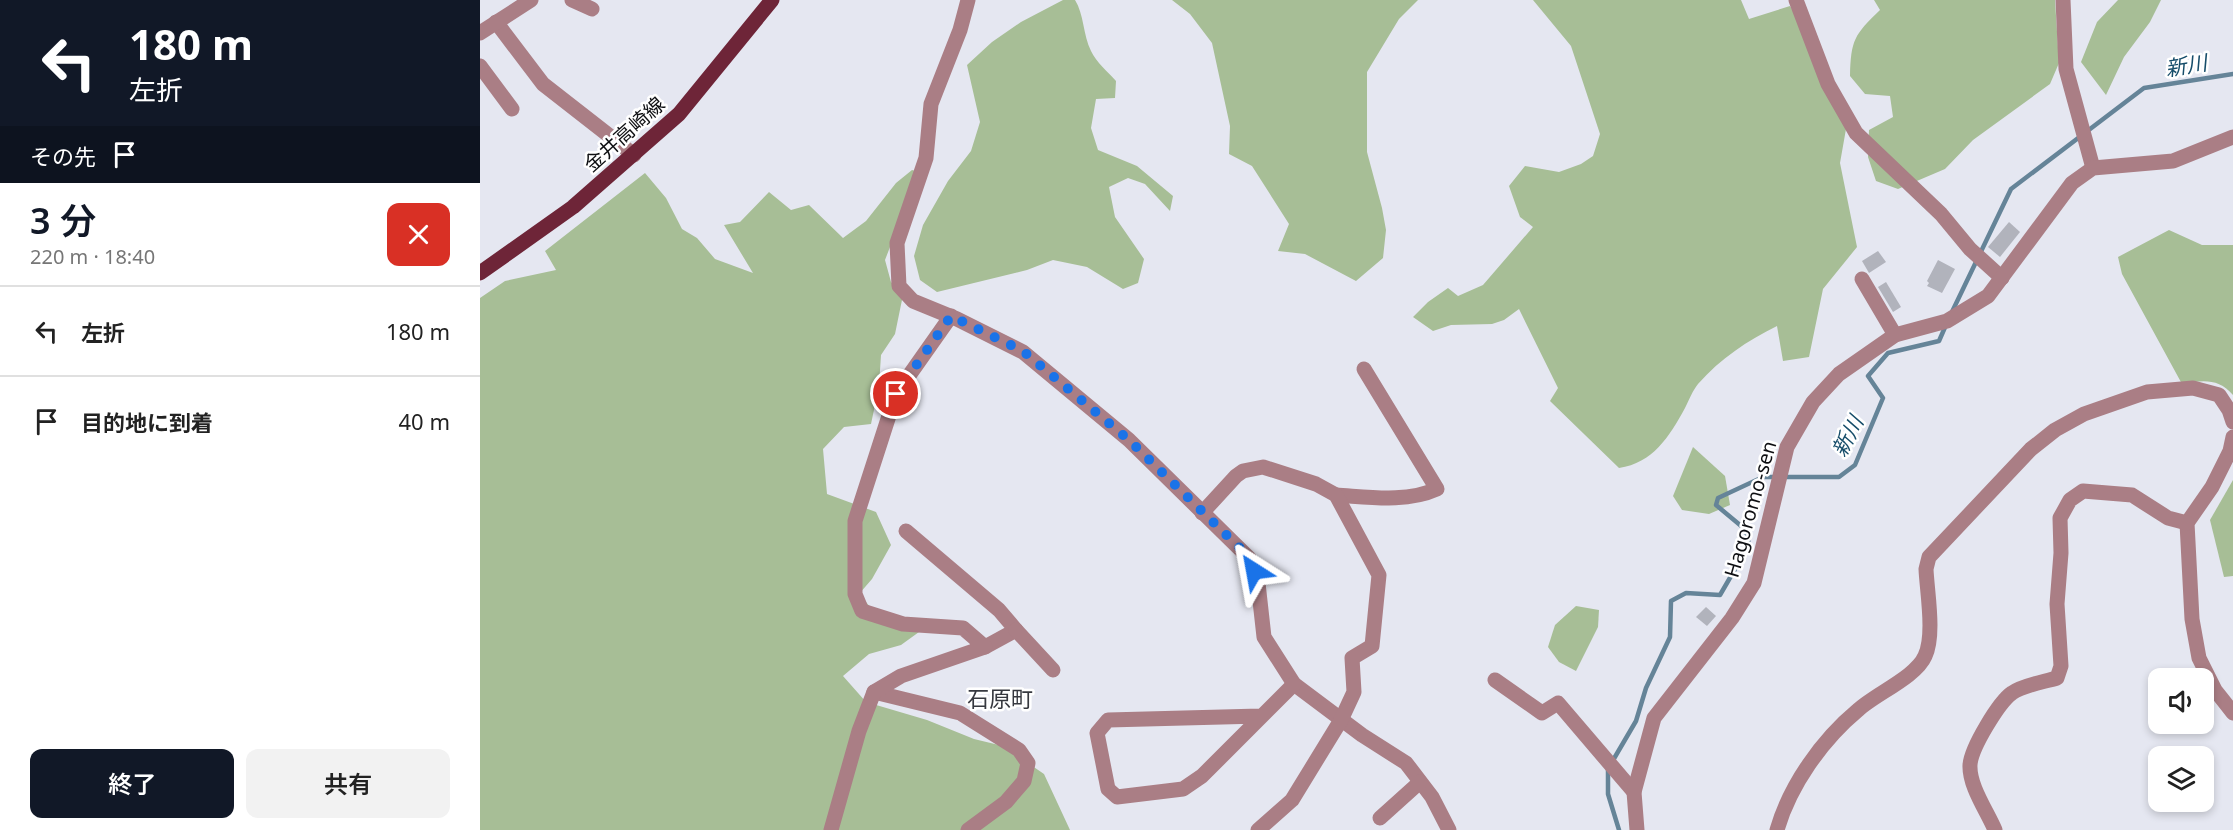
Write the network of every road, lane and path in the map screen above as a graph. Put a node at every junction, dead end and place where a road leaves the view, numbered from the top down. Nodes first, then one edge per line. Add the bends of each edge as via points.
1 (572, 0) edge
2 (772, 0) edge
3 (968, 0) edge
4 (1796, 0) edge
5 (2063, 0) edge
6 (528, 1) edge
7 (592, 9) dead end
8 (496, 22) junction
9 (480, 33) edge
10 (480, 66) edge
11 (512, 109) dead end
12 (2233, 137) edge
13 (634, 155) junction
14 (2093, 168) junction
15 (480, 273) edge
16 (2002, 278) junction
17 (1862, 279) dead end
18 (951, 316) junction
19 (1895, 335) junction
20 (1364, 369) dead end
21 (2233, 422) edge
22 (2233, 437) edge
23 (1336, 495) junction
24 (1202, 513) junction
25 (2187, 523) junction
26 (906, 531) dead end
27 (1016, 630) junction
28 (985, 647) junction
29 (1053, 670) dead end
30 (1495, 680) dead end
31 (1294, 684) junction
32 (874, 692) junction
33 (2233, 713) edge
34 (1260, 716) junction
35 (1341, 720) junction
36 (1420, 782) junction
37 (1634, 792) junction
38 (1380, 818) dead end
39 (831, 830) edge
40 (968, 830) edge
41 (1258, 830) edge
42 (1449, 830) edge
43 (1636, 830) edge
44 (1776, 830) edge
45 (1995, 830) edge

1 - 7 street
2 - 13 main road, 金井高崎線 via 679,114
3 - 18 street via 931,104 926,158 897,243 899,286 913,301
4 - 16 street via 1828,84 1856,133
5 - 14 street via 2066,69
6 - 8 street
8 - 9 street
8 - 13 street via 543,84
10 - 11 street
12 - 14 street via 2173,161
13 - 15 main road, 金井高崎線 via 573,207
14 - 16 street, Hagoromo-sen via 2073,183
16 - 19 street, Hagoromo-sen via 1988,296 1947,321
17 - 19 street
18 - 24 street via 1023,351 1129,440
18 - 28 street via 896,394 855,521 855,594 862,611 875,617 903,624 963,628
19 - 37 street, Hagoromo-sen via 1839,374 1813,402 1787,447 1754,583 1732,618 1654,718
20 - 23 street via 1437,489 1424,495 1386,499
21 - 44 street via 2219,395 2193,388 2147,392 2084,414 2031,449 1929,557 1929,642 1925,657 1910,673 1858,709 1834,733 1808,766
22 - 25 street via 2212,487
23 - 24 street via 1263,466 1243,471
23 - 35 street via 1379,575 1372,646 1352,658 1354,692
24 - 31 street via 1250,558 1258,583 1264,637
25 - 33 street via 2192,620 2199,658 2215,690
25 - 45 street via 2168,518 2132,495 2083,491 2070,500 2060,518 2061,666 2057,678 2013,692 1992,718 1970,764 1973,781
26 - 27 street via 999,610
27 - 28 street
27 - 29 street
28 - 32 street via 901,676
30 - 37 street via 1542,713 1557,703
31 - 34 street
31 - 35 street
32 - 39 street
32 - 40 street via 960,713 1019,750 1028,763 1024,781 1006,801
34 - 34 street via 1202,776 1183,789 1117,797 1108,789 1097,733 1108,720
35 - 36 street via 1406,764
35 - 41 street via 1292,800
36 - 38 street
36 - 42 street
37 - 43 street, Hagoromo-sen

